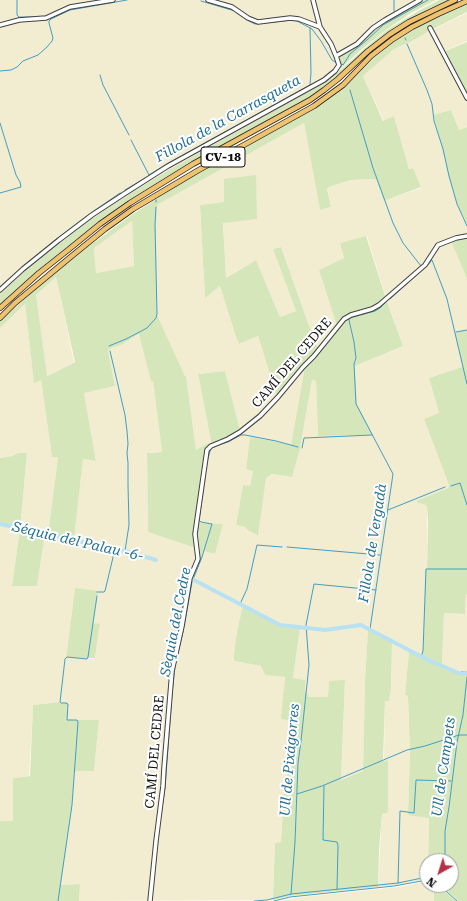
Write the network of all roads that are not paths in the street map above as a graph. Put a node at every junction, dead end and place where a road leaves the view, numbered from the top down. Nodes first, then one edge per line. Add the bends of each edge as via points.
1 (113, 0) edge
2 (208, 0) edge
3 (313, 0) edge
4 (420, 0) edge
5 (455, 0) edge
6 (467, 1) edge
7 (0, 25) edge
8 (320, 27) junction
9 (430, 28) dead end
10 (336, 56) junction
11 (467, 98) edge
12 (467, 236) edge
13 (0, 290) edge
14 (0, 308) edge
15 (0, 318) edge
16 (150, 901) edge

1 - 7 street via 70,8 46,18 18,20
2 - 8 street via 232,7 258,22 290,18
3 - 8 street
4 - 10 street via 373,28 352,47
5 - 14 main road, CV-18 via 390,34 310,100 194,164 130,203 39,273
6 - 15 main road, CV-18 via 393,39 314,106 133,209 67,260
8 - 10 street
9 - 11 street
10 - 13 street via 339,64 337,69 324,80 168,166 124,194 59,240
12 - 16 street, CAMÍ DEL CEDRE via 438,245 425,265 379,305 344,319 260,416 240,432 207,450 195,534 198,559 190,578 172,671

